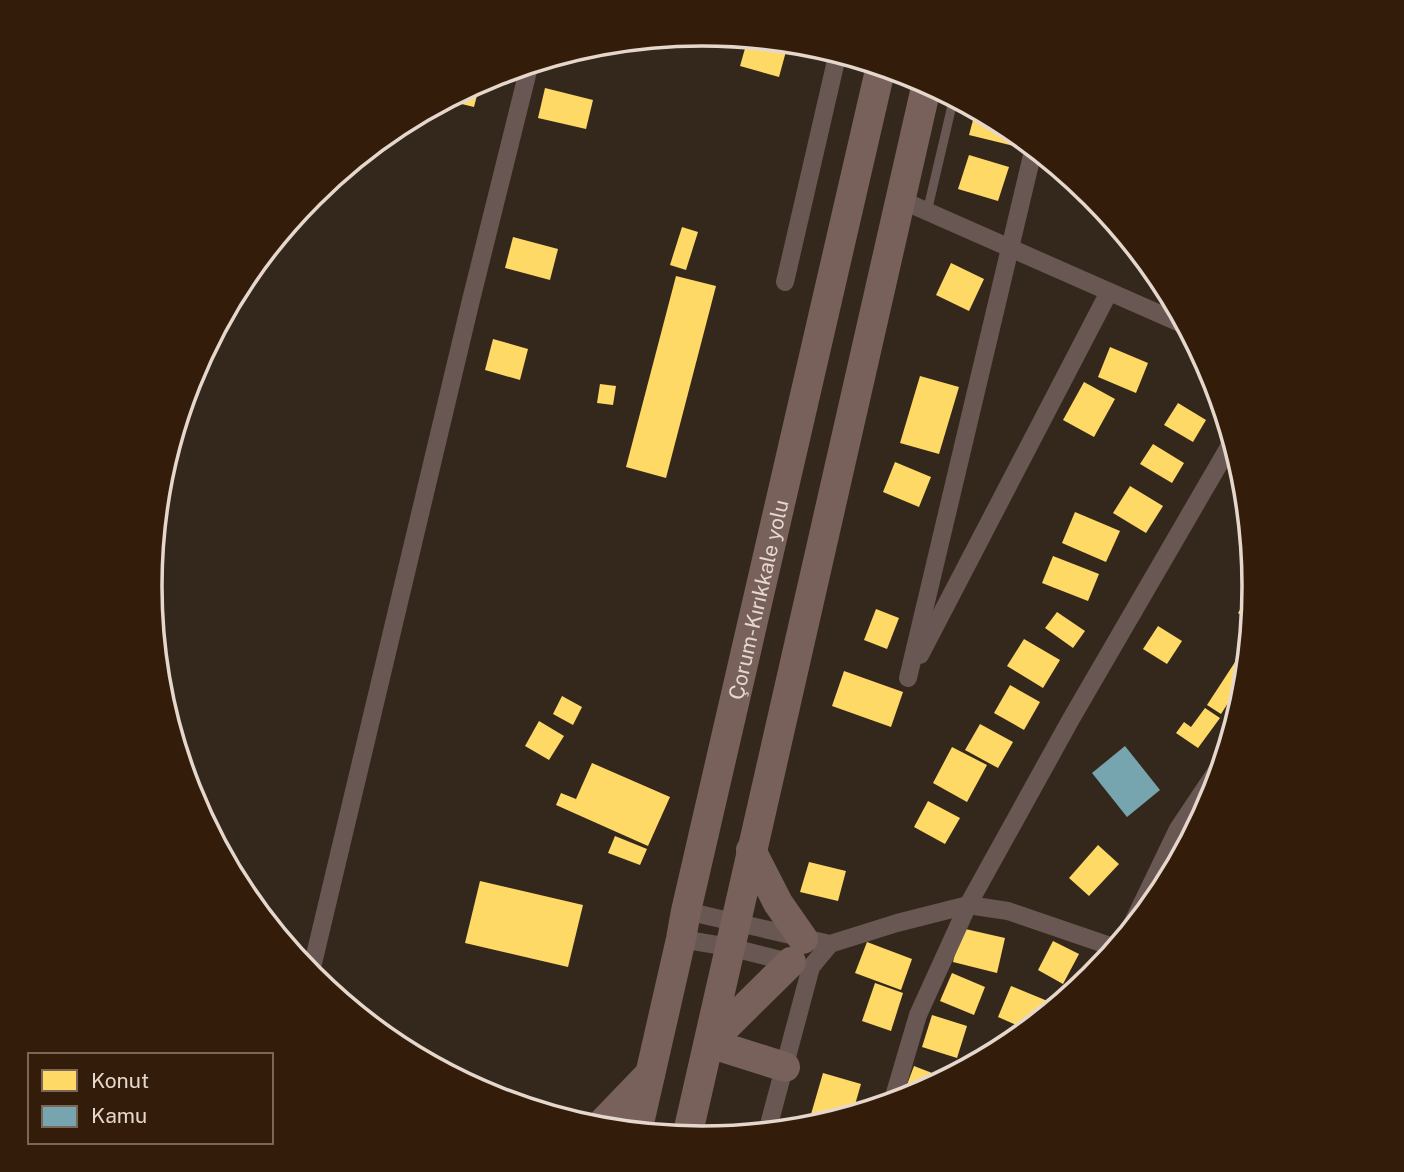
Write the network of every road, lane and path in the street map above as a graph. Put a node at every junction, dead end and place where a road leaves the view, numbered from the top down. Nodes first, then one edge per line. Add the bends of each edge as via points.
1 (836, 63) edge
2 (527, 74) edge
3 (879, 75) edge
4 (924, 94) edge
5 (952, 107) edge
6 (1031, 157) edge
7 (899, 199) junction
8 (927, 212) junction
9 (1009, 249) junction
10 (785, 282) dead end
11 (1109, 292) junction
12 (1172, 320) edge
13 (1226, 453) edge
14 (1195, 807) edge
15 (751, 850) junction
16 (1148, 891) edge
17 (968, 905) junction
18 (684, 925) junction
19 (732, 935) junction
20 (1106, 944) edge
21 (809, 953) junction
22 (314, 961) edge
23 (709, 1043) junction
24 (785, 1068) junction
25 (650, 1074) junction
26 (896, 1090) edge
27 (608, 1118) edge
28 (769, 1122) edge
29 (639, 1123) edge
30 (690, 1126) edge

1 - 10 street
2 - 22 street
3 - 18 highway, Çorum-Kırıkkale yolu
4 - 7 highway
5 - 8 lane
6 - 9 street
7 - 8 street
7 - 15 highway
8 - 9 street
9 - 11 street
9 - 11 street via 908,678
11 - 12 street
13 - 17 street
14 - 16 street via 1178,829
15 - 19 highway
15 - 21 highway
17 - 20 street via 1008,911
17 - 21 street
17 - 26 street via 918,1015
18 - 19 street
18 - 19 street
18 - 25 highway, Çorum-Kırıkkale yolu
19 - 21 street
19 - 21 street
19 - 23 highway
21 - 23 highway
21 - 24 street
23 - 24 highway
23 - 30 highway
24 - 28 street
25 - 27 highway
25 - 29 highway, Çorum-Kırıkkale yolu

